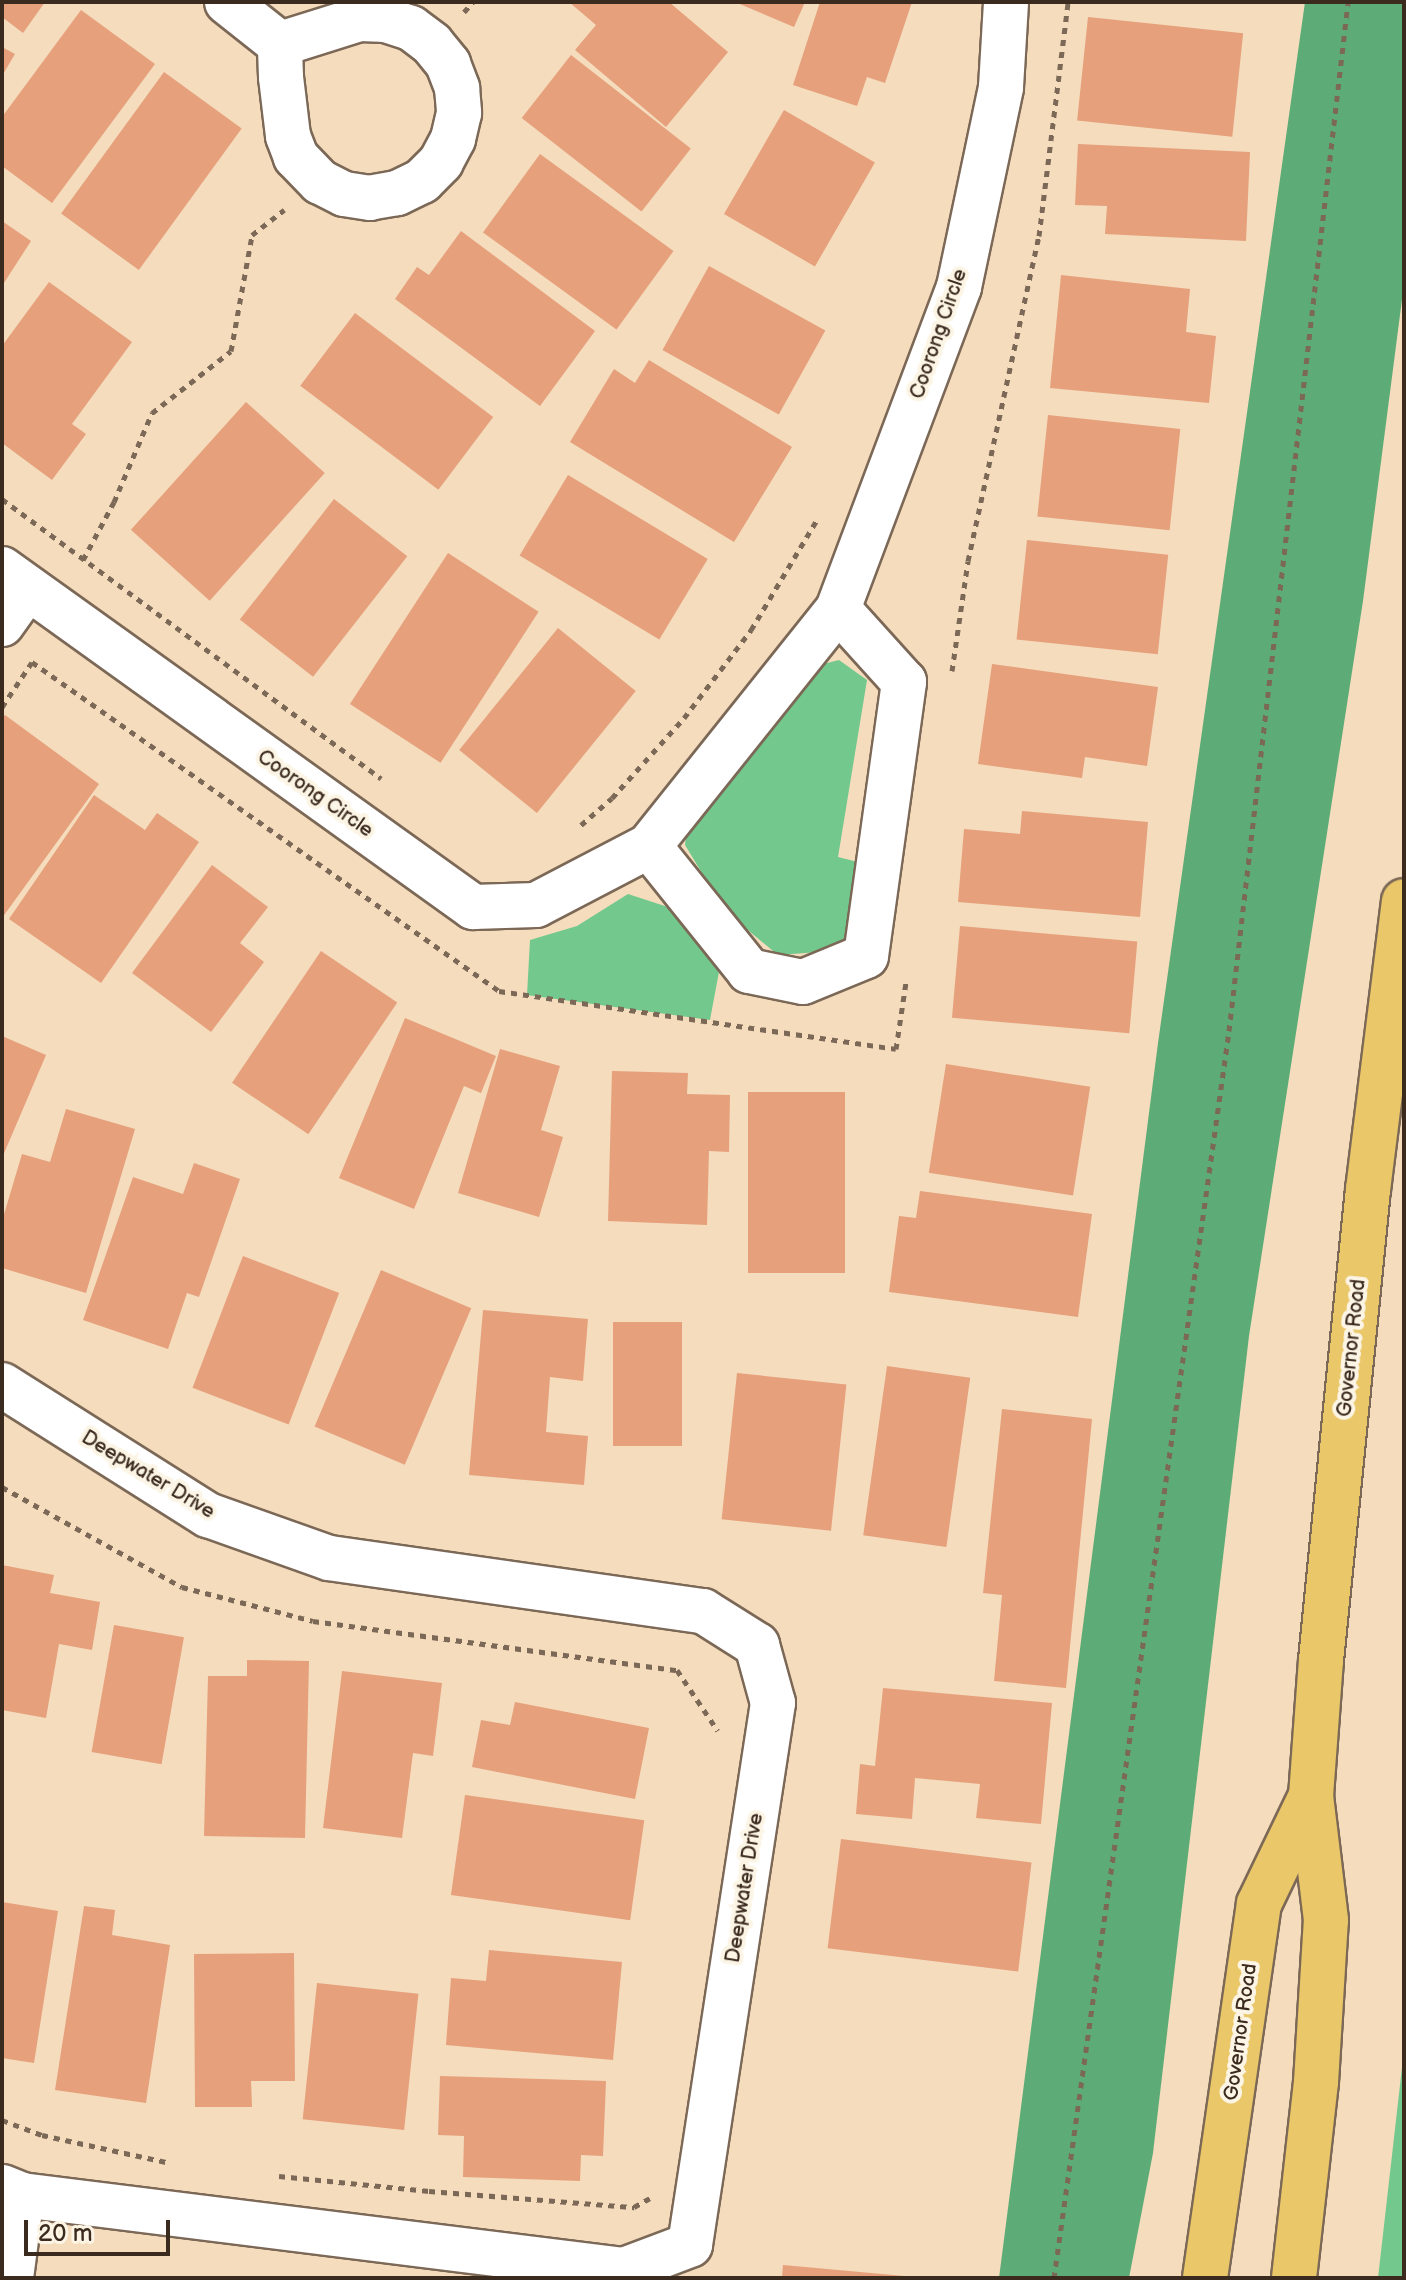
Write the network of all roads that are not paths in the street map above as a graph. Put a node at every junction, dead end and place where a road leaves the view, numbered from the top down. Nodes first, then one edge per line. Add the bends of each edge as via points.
1 (227, 2) edge
2 (1006, 2) edge
3 (280, 44) junction
4 (28, 589) edge
5 (838, 609) junction
6 (2, 624) edge
7 (649, 846) junction
8 (1404, 901) edge
9 (2, 1385) edge
10 (1311, 1796) junction
11 (12, 2191) edge
12 (11, 2278) edge
13 (1205, 2278) edge
14 (1294, 2278) edge

1 - 3 street
2 - 5 street, Coorong Circle via 1001,87 959,287
3 - 3 street via 360,19 411,28 448,64 457,88 459,113 441,162 422,181 370,198 344,194 320,182 296,157 288,136
4 - 6 street
4 - 7 street, Coorong Circle via 473,907 536,905
5 - 7 street, Coorong Circle
5 - 7 street via 904,682 866,956 803,982 749,971
8 - 10 main road, Governor Road via 1368,1190
9 - 11 street, Deepwater Drive via 208,1515 329,1558 703,1611 757,1645 773,1703 690,2245 624,2270
10 - 13 main road, Governor Road via 1259,1904
10 - 14 main road, Governor Road via 1326,1920 1316,2082
11 - 12 street

